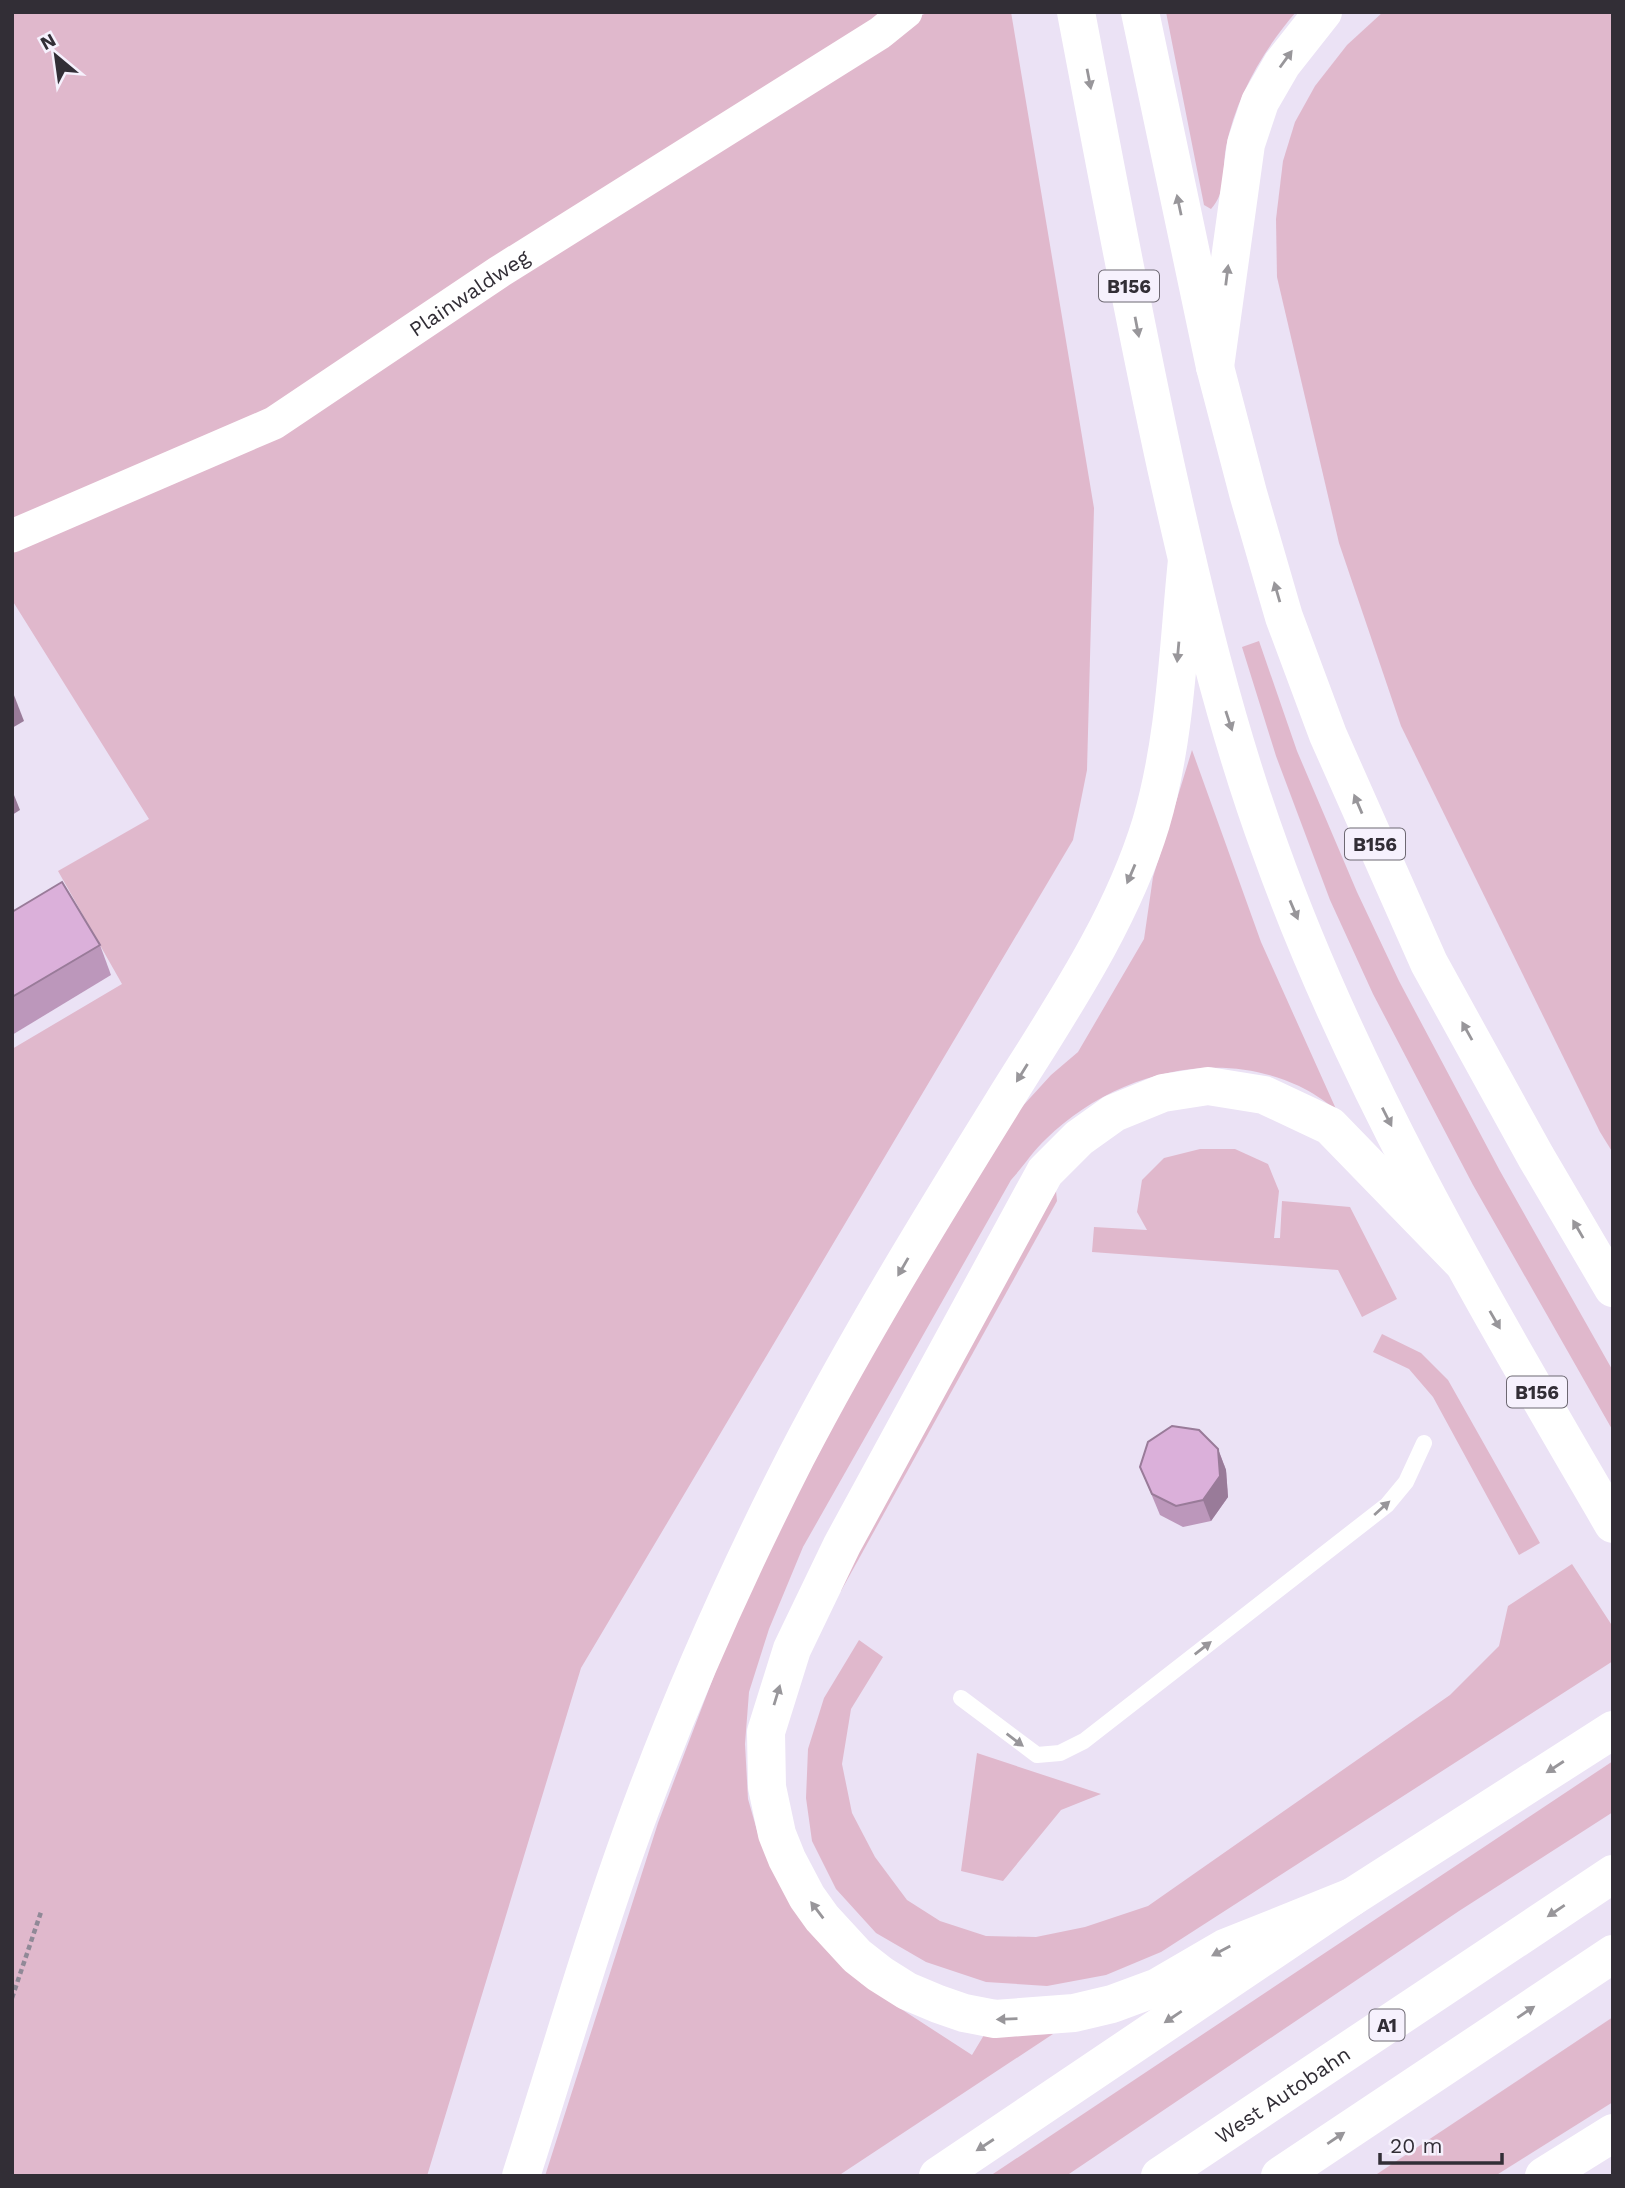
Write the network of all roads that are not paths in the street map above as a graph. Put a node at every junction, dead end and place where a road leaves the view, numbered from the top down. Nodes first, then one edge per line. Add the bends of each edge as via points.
1 (906, 12) edge
2 (1076, 12) edge
3 (1140, 12) edge
4 (1323, 12) edge
5 (1215, 367) junction
6 (12, 536) edge
7 (1186, 560) junction
8 (1461, 1261) junction
9 (1613, 1288) edge
10 (1424, 1443) dead end
11 (1613, 1524) edge
12 (961, 1698) dead end
13 (1613, 1730) edge
14 (1613, 1874) edge
15 (1352, 1897) junction
16 (1613, 1954) edge
17 (1613, 2133) edge
18 (521, 2176) edge
19 (938, 2176) edge
20 (1160, 2176) edge
21 (1280, 2176) edge
22 (1544, 2176) edge

1 - 6 street, Plainwaldweg via 880,33 499,272 274,423
2 -> 7 main road, B156
5 -> 3 main road, B156
5 -> 4 main road via 1246,144 1260,102 1282,64
9 -> 5 main road, B156 via 1429,963 1386,870 1284,617
7 -> 8 main road, B156 via 1220,695 1289,899 1345,1033
7 -> 18 main road via 1169,740 1151,824 1134,869 1083,971 848,1360 751,1545 644,1800
8 -> 11 main road, B156
15 -> 8 main road via 1225,1948 1157,1987 1112,2004 1036,2018 995,2020 964,2013 907,1991 880,1974 839,1938 807,1896 777,1834 767,1787 766,1732 792,1649 842,1545 1045,1172 1079,1138 1114,1113 1163,1093 1208,1086 1264,1095 1330,1126
12 -> 10 lane via 1037,1755 1060,1753 1084,1741 1387,1505 1406,1482
13 -> 15 main road
14 -> 20 main road, West Autobahn / A1
15 -> 19 main road
21 -> 16 main road
17 - 22 main road

